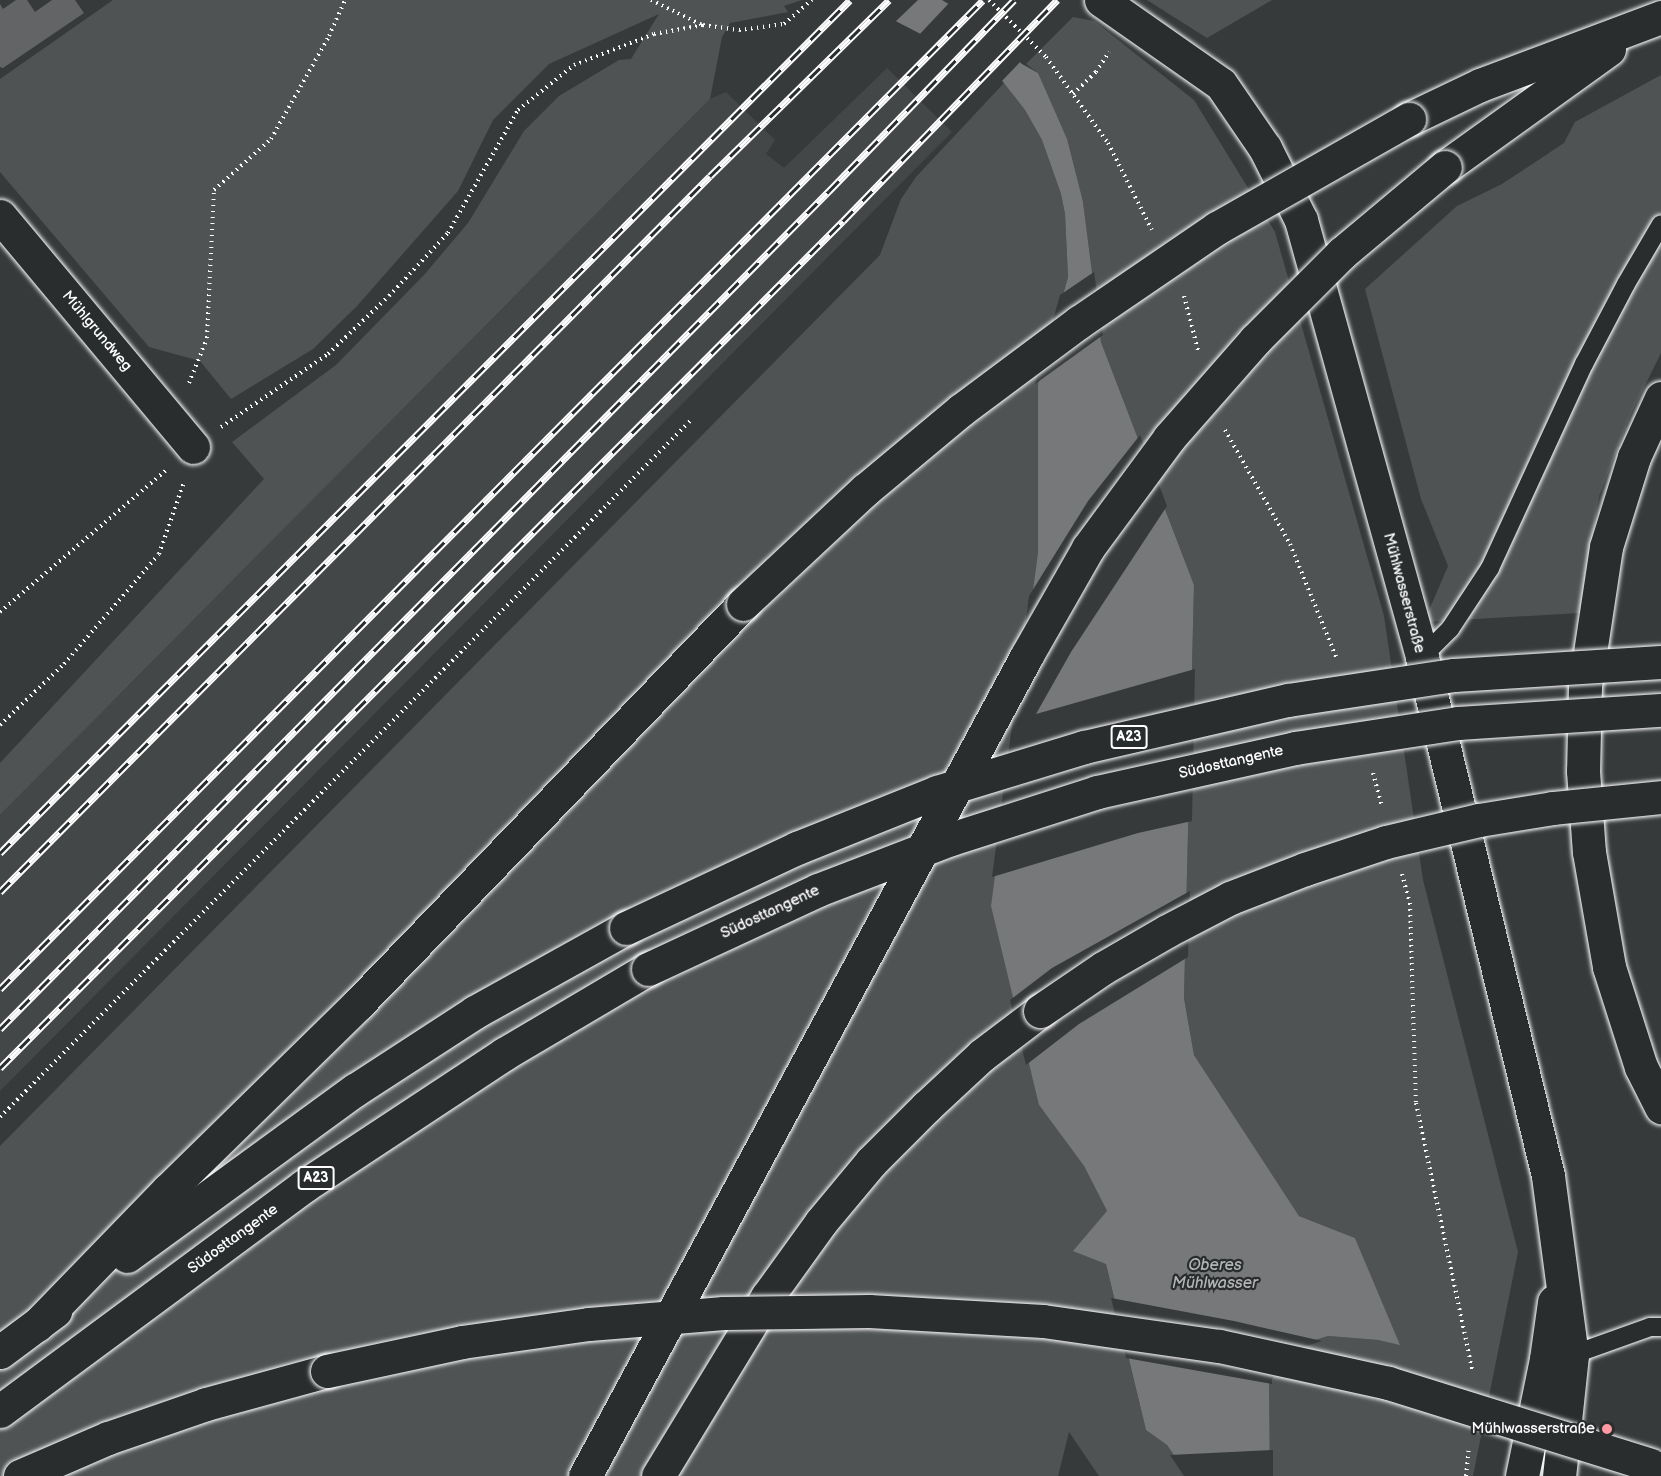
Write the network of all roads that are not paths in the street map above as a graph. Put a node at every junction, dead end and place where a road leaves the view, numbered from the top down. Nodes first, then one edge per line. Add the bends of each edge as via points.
1 (1101, 0) edge
2 (1652, 21) edge
3 (0, 216) edge
4 (1661, 224) edge
5 (1661, 398) edge
6 (183, 435) road end
7 (1422, 657) junction
8 (1661, 662) edge
9 (1661, 710) edge
10 (1661, 797) edge
11 (1661, 1107) edge
12 (1559, 1267) junction
13 (37, 1325) junction
14 (1661, 1327) edge
15 (0, 1352) edge
16 (1572, 1356) junction
17 (0, 1411) edge
18 (1656, 1466) edge
19 (20, 1476) edge
20 (585, 1476) edge
21 (658, 1476) edge
22 (1522, 1476) edge
23 (1559, 1476) edge

1 - 7 main road, Mühlwasserstraße via 1221,84 1265,148 1301,220
2 - 13 main road, bridge via 1480,85 1409,119 1218,228 1079,322 961,410 874,482 743,604 366,996
2 - 20 main road, bridge via 1445,167 1342,253 1255,340 1169,438 1088,548
3 - 6 main road, Mühlgrundweg
4 - 7 lane via 1584,364 1490,568 1450,629
5 - 11 main road via 1634,457 1606,547 1585,686 1583,771 1589,852 1609,967 1641,1067
7 - 12 main road, Mühlwasserstraße via 1548,1176
8 - 13 main road, A23, bridge via 1454,675 1288,700 1084,747 937,792 797,848 626,928 475,1012 355,1090 179,1215
9 - 17 main road, Südosttangente / A23, bridge via 1447,725 1295,748 1096,792 951,839 818,890 648,969 504,1054 304,1186
10 - 21 main road, bridge via 1479,820 1386,842 1230,898 1103,968 982,1055 871,1162 767,1297
12 - 16 main road, Mühlwasserstraße
12 - 22 main road, Mühlwasserstraße via 1546,1359
13 - 15 main road, A23
14 - 16 lane via 1650,1327
16 - 23 main road, Mühlwasserstraße
18 - 19 main road, bridge via 1388,1383 1219,1346 1044,1321 869,1311 724,1313 589,1324 485,1339 327,1371 206,1404 108,1438

